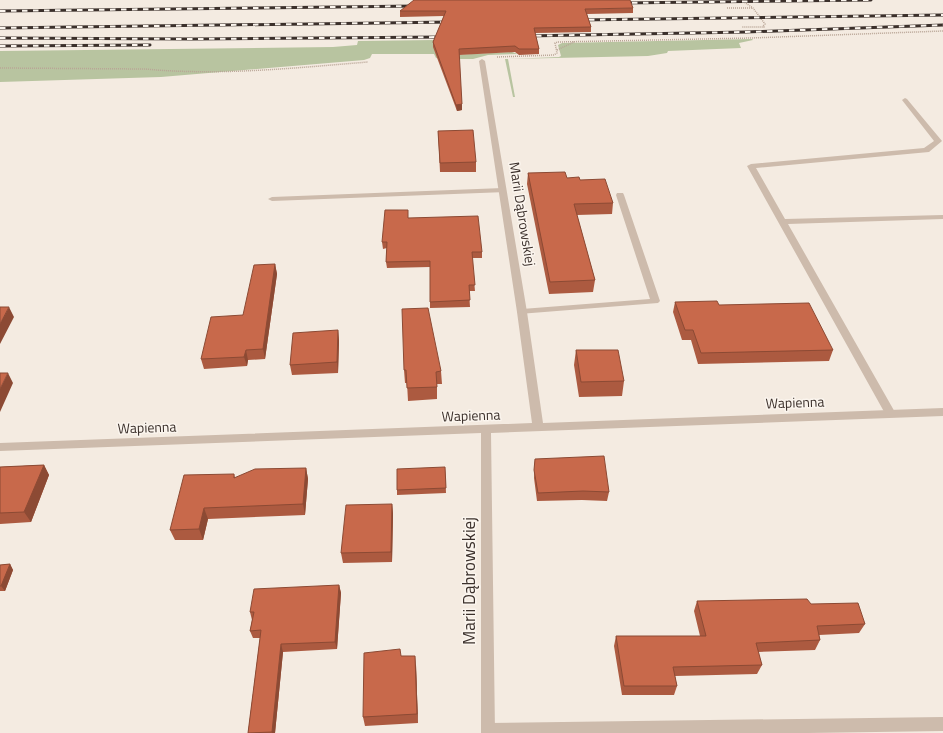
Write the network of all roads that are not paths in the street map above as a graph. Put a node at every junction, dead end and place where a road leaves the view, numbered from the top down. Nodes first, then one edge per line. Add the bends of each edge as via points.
1 (482, 61) road end
2 (905, 100) dead end
3 (503, 190) junction
4 (620, 195) dead end
5 (272, 199) dead end
6 (943, 217) edge
7 (782, 222) junction
8 (522, 312) junction
9 (943, 412) edge
10 (891, 414) junction
11 (538, 427) junction
12 (486, 429) junction
13 (0, 447) edge
14 (943, 724) edge
15 (488, 732) edge

1 - 3 street, Marii Dąbrowskiej
2 - 7 street via 938,141 926,150 750,166
3 - 5 street
3 - 8 street, Marii Dąbrowskiej
4 - 8 street via 656,301
6 - 7 street
7 - 10 street
8 - 11 street, Marii Dąbrowskiej
9 - 10 street, Wapienna
10 - 11 street, Wapienna
11 - 12 street, Wapienna
12 - 13 street, Wapienna
12 - 15 street, Marii Dąbrowskiej
14 - 15 street

